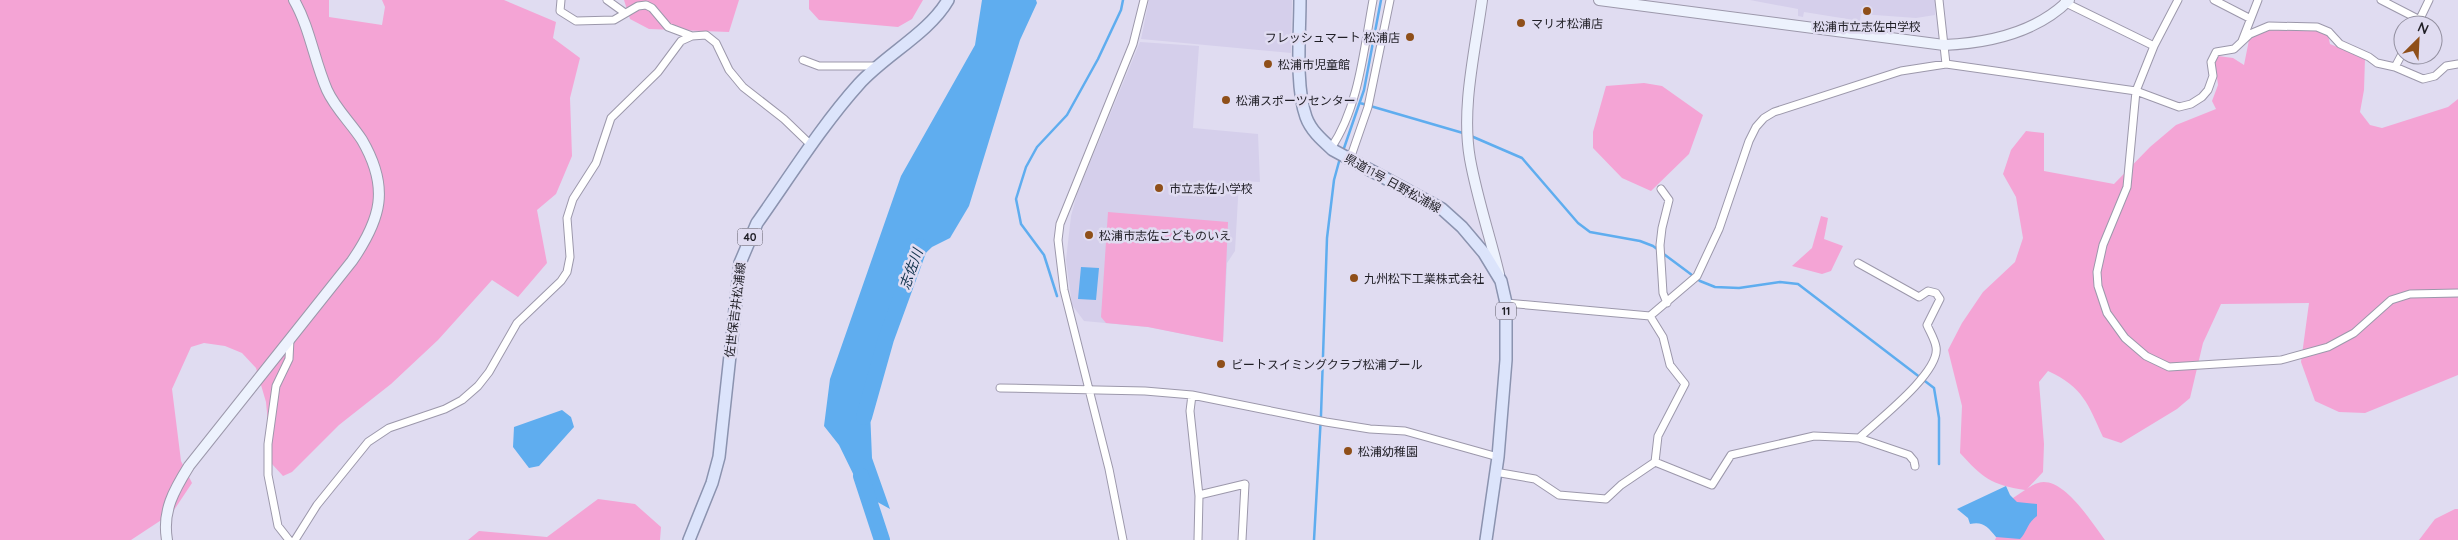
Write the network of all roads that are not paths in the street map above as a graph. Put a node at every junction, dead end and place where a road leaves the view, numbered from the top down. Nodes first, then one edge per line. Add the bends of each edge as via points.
1 (294, 0) edge
2 (561, 0) edge
3 (607, 0) edge
4 (948, 0) edge
5 (1144, 0) edge
6 (1300, 0) edge
7 (1373, 0) edge
8 (1390, 0) edge
9 (1482, 0) edge
10 (1599, 0) edge
11 (1939, 0) edge
12 (2178, 0) edge
13 (2214, 0) edge
14 (2258, 0) edge
15 (2381, 0) edge
16 (2429, 0) edge
17 (2066, 1) edge
18 (625, 13) junction
19 (2406, 15) edge
20 (2422, 15) edge
21 (2249, 18) junction
22 (692, 36) junction
23 (2241, 44) junction
24 (1944, 45) junction
25 (2154, 46) junction
26 (803, 60) dead end
27 (1946, 64) junction
28 (2458, 64) edge
29 (878, 66) junction
30 (2395, 67) joint
31 (2136, 92) junction
32 (812, 146) junction
33 (1332, 149) junction
34 (1350, 159) junction
35 (1661, 189) dead end
36 (1858, 263) dead end
37 (1501, 281) junction
38 (2458, 293) edge
39 (1506, 303) junction
40 (1667, 303) junction
41 (1650, 316) junction
42 (290, 338) junction
43 (1000, 388) dead end
44 (1090, 390) junction
45 (1192, 395) junction
46 (1859, 438) junction
47 (1498, 457) junction
48 (1655, 462) junction
49 (1915, 466) dead end
50 (1495, 472) junction
51 (1199, 494) junction
52 (167, 540) edge
53 (289, 540) edge
54 (295, 540) edge
55 (688, 540) edge
56 (1123, 540) edge
57 (1198, 540) edge
58 (1242, 540) edge
59 (1486, 540) edge

1 - 42 street via 304,18 327,91 362,141 374,166 378,210 369,235 352,261
2 - 18 street via 560,11 576,21 614,20
3 - 18 street
4 - 29 main road, 佐世保吉井松浦線 / 40 via 931,21
5 - 44 street via 1133,44 1060,224 1058,240 1064,290
6 - 33 main road, 県道11号 日野松浦線 / 11 via 1300,94 1306,119 1318,137
7 - 33 street via 1350,109
8 - 34 street via 1369,105
9 - 37 street via 1468,108 1468,133 1470,159
10 - 24 street
11 - 24 street
12 - 25 street
13 - 21 street
14 - 21 street
15 - 19 street
16 - 20 street
17 - 24 street via 2039,23 2006,36 1972,44
17 - 25 street
18 - 22 street via 646,5 668,27
21 - 23 street
22 - 32 street via 706,35 716,43 729,70 743,87
22 - 54 street via 681,41 658,72 611,118 596,163 573,199 568,218 570,257 561,281 517,323 489,372 462,400 389,428 368,442 317,505
23 - 30 street via 2250,34 2269,26 2317,26 2329,32 2340,44 2377,63
23 - 31 street via 2234,49 2216,52 2211,62 2212,84 2202,97 2190,104 2179,106
24 - 27 street
25 - 31 street
26 - 29 street via 819,66
27 - 31 street
27 - 40 street via 1901,71 1764,118 1750,141 1719,229 1697,276
28 - 30 street via 2446,66 2435,76 2423,79
29 - 32 main road, 佐世保吉井松浦線 / 40 via 859,85
31 - 38 street via 2127,187 2103,245 2098,286 2107,314 2146,356 2169,367 2281,360 2328,347 2354,333 2391,300 2410,294
32 - 55 main road, 佐世保吉井松浦線 / 40 via 757,223 740,263 719,456 712,483
33 - 34 main road, 県道11号 日野松浦線 / 11
34 - 37 main road, 県道11号 日野松浦線 / 11 via 1442,209 1473,240
35 - 40 street via 1670,200 1660,245 1663,293
36 - 46 street via 1918,297 1928,291 1936,293 1940,299 1927,325 1936,348 1933,363 1918,383
37 - 39 main road, 県道11号 日野松浦線 / 11
39 - 41 street
39 - 47 main road, 県道11号 日野松浦線 / 11 via 1506,360
40 - 41 street
41 - 48 street via 1664,337 1670,365 1685,384 1658,436
42 - 52 street via 178,484 167,510
42 - 53 street via 289,359 276,386 268,444 268,475 278,526
43 - 44 street
44 - 45 street
44 - 56 street
45 - 47 street via 1326,422 1405,431
45 - 51 street via 1190,411
46 - 48 street via 1814,436 1731,455 1712,485
46 - 49 street via 1909,456
47 - 50 main road, 県道11号 日野松浦線 / 11
48 - 50 street via 1621,484 1606,499 1559,495 1535,479
50 - 59 main road, 県道11号 日野松浦線 / 11
51 - 57 street
51 - 58 street via 1245,484

